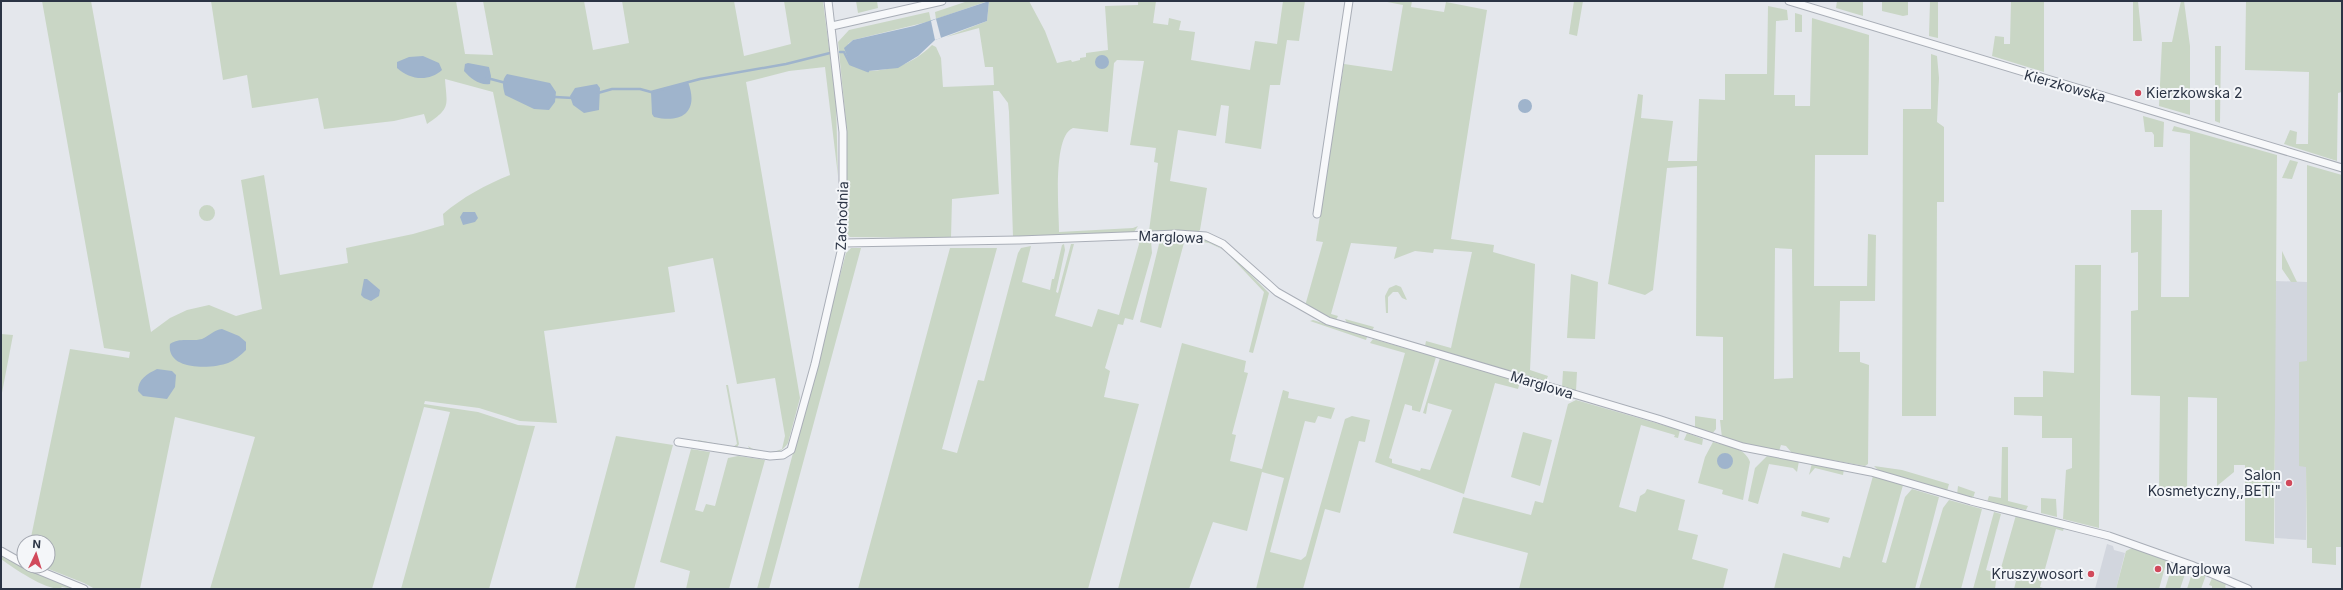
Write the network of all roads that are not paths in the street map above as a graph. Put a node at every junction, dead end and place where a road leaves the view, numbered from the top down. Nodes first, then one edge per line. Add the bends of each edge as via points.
1 (828, 1) edge
2 (942, 1) edge
3 (1349, 1) edge
4 (1789, 1) edge
5 (832, 26) junction
6 (2342, 168) edge
7 (1317, 214) dead end
8 (843, 243) junction
9 (678, 442) dead end
10 (1, 551) edge
11 (16, 559) edge
12 (47, 574) edge
13 (84, 589) edge
14 (2248, 589) edge

1 - 5 street, Zachodnia
2 - 5 street
3 - 7 street
4 - 6 street, Kierzkowska
5 - 8 street, Zachodnia via 843,132
8 - 9 street, Zachodnia via 815,364 791,450 783,455 770,456
8 - 14 street, Marglowa via 1178,234 1206,236 1223,244 1277,292 1328,321 1658,419 1732,444 1871,472 1971,501 2109,536 2191,565
10 - 11 street
12 - 13 street

